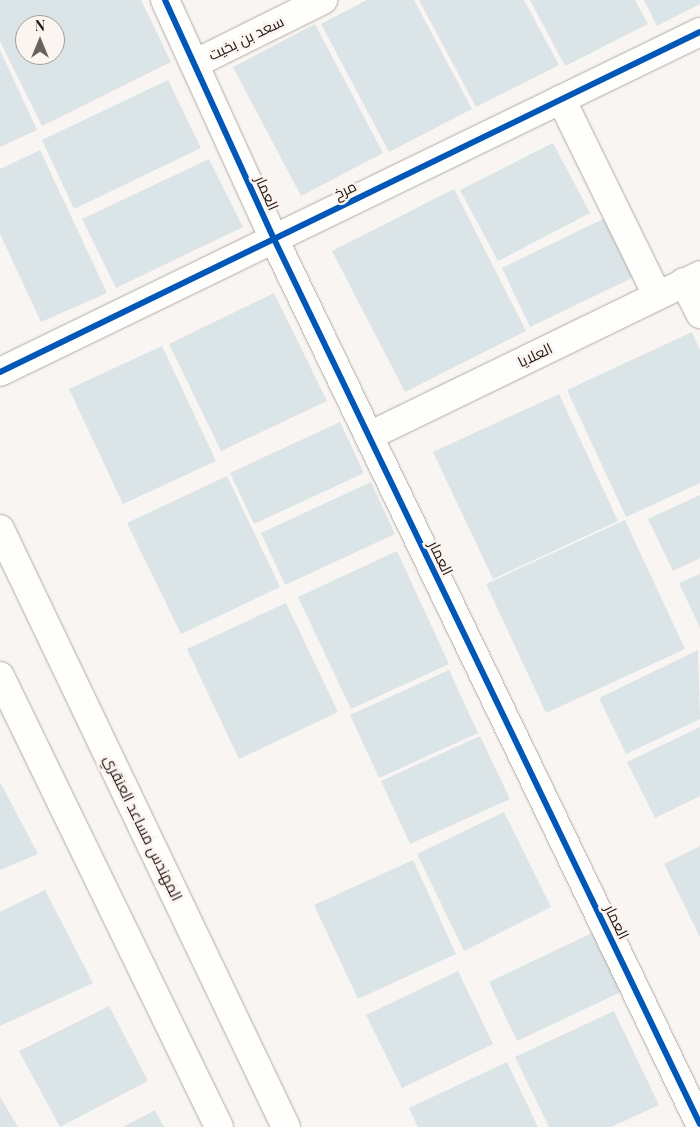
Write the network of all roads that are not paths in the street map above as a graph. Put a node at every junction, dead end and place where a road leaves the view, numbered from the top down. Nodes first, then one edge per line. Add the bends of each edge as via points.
1 (165, 0) edge
2 (323, 0) edge
3 (700, 32) edge
4 (196, 63) junction
5 (562, 99) junction
6 (274, 239) junction
7 (692, 278) edge
8 (657, 295) junction
9 (700, 314) edge
10 (0, 372) edge
11 (369, 436) junction
12 (0, 530) edge
13 (0, 676) edge
14 (700, 1124) edge
15 (219, 1127) edge
16 (286, 1127) edge

1 - 4 street, العمار
2 - 4 street, سعد بن بخيت
3 - 5 street, مرخ
4 - 6 street, العمار
5 - 6 street, مرخ
5 - 8 street
6 - 10 street, مرخ
6 - 11 street, العمار
7 - 8 street, العلايا
7 - 9 street
8 - 11 street, العلايا
11 - 14 street, العمار
12 - 16 street, المهندس مساعد العنقري
13 - 15 street

